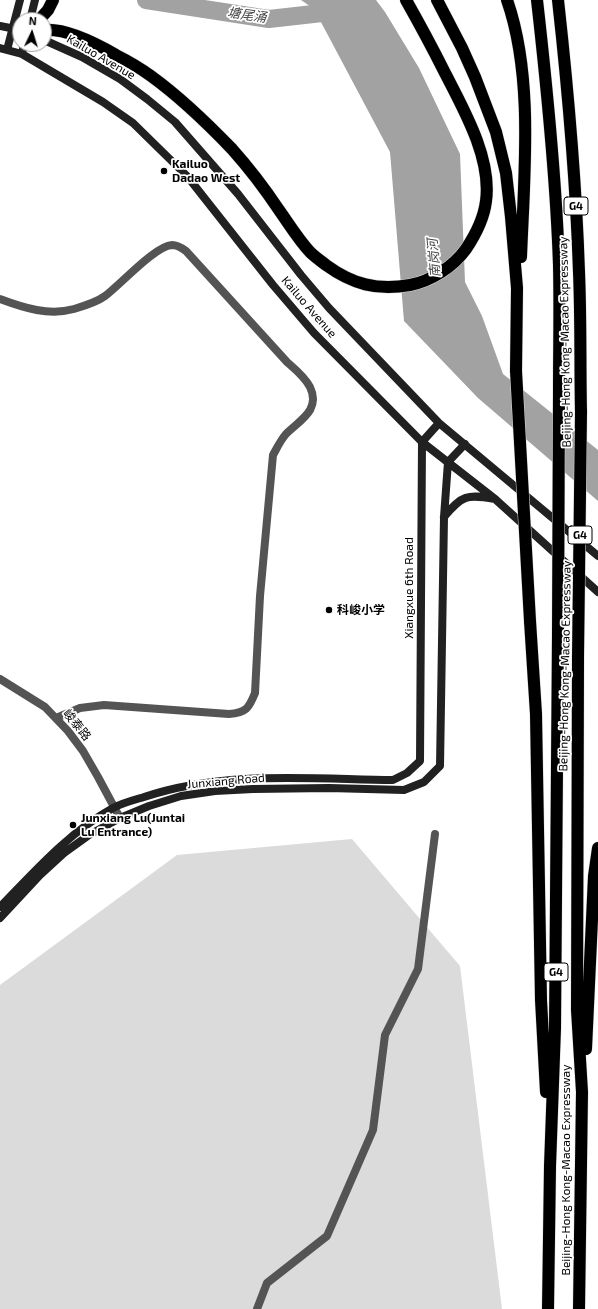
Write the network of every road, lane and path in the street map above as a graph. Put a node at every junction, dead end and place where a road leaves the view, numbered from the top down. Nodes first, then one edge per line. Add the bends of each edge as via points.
1 (20, 0) edge
2 (35, 0) edge
3 (53, 0) edge
4 (406, 0) edge
5 (437, 0) edge
6 (507, 0) edge
7 (536, 0) edge
8 (558, 0) edge
9 (18, 12) edge
10 (32, 12) edge
11 (46, 12) edge
12 (0, 26) edge
13 (12, 28) edge
14 (52, 31) edge
15 (12, 36) edge
16 (52, 44) edge
17 (4, 49) edge
18 (22, 54) joint
19 (517, 288) junction
20 (0, 299) edge
21 (439, 423) junction
22 (422, 442) junction
23 (465, 444) junction
24 (448, 462) junction
25 (495, 499) junction
26 (444, 517) junction
27 (598, 556) edge
28 (598, 592) edge
29 (0, 679) edge
30 (56, 718) junction
31 (420, 761) joint
32 (114, 807) junction
33 (120, 818) junction
34 (435, 834) dead end
35 (598, 848) edge
36 (0, 907) edge
37 (0, 918) edge
38 (582, 1092) junction
39 (550, 1166) junction
40 (257, 1309) edge
41 (548, 1309) edge
42 (579, 1309) edge

1 - 9 main road
2 - 10 main road
3 - 11 highway
4 - 14 highway via 470,123 482,157 486,200 482,220 474,238 460,256 431,278 396,288 362,284 343,277 311,254 255,176 233,150 190,108 150,75 106,49 75,36
5 - 19 highway via 466,55 496,132 509,190
6 - 19 highway via 518,43 524,88 524,194
7 - 39 highway, Beijing-Hong Kong-Macao Expressway / G4, bridge via 553,170 559,265 555,1028
8 - 38 highway, Beijing-Hong Kong-Macao Expressway / G4, bridge via 571,134 580,281 577,1010
12 - 13 main road
15 - 17 main road
16 - 21 main road, Kailuo Avenue via 120,79 175,122 238,194 329,308
17 - 18 main road, Kailuo Avenue
18 - 22 main road, Kailuo Avenue via 103,102 133,124 162,151 187,176 314,333
19 - 39 highway, bridge via 516,371 536,714 541,1000
20 - 30 street via 41,311 74,309 104,297 156,251 174,245 186,251 302,376 310,387 313,398 312,407 306,416 286,435 273,455 254,693 247,708 239,714 229,714 104,705 80,708
21 - 22 main road
21 - 23 main road, Kailuo Avenue
22 - 24 main road, Kailuo Avenue
22 - 31 main road, Xiangxue 6th Road
23 - 24 main road
23 - 27 main road, Kailuo Avenue
24 - 25 main road, Kailuo Avenue
24 - 26 main road
25 - 26 main road via 468,496 453,505
25 - 28 main road, Kailuo Avenue
26 - 33 main road, Junxiang Road via 440,766 424,782 404,790 252,789 181,796
29 - 30 street, 峻泰路 via 46,707
30 - 32 street, 峻泰路 via 83,751
31 - 32 main road, Junxiang Road via 407,773 393,780 230,779 200,782 162,791
32 - 33 street, 峻泰路
32 - 36 main road, Junxiang Road via 82,827 38,867
33 - 37 main road, Junxiang Road via 89,835 64,853
34 - 40 street via 418,969 385,1035 373,1130 327,1236 267,1283
35 - 38 highway via 594,876 588,1023
38 - 42 highway, Beijing-Hong Kong-Macao Expressway / G4
39 - 41 highway, Beijing-Hong Kong-Macao Expressway / G4

